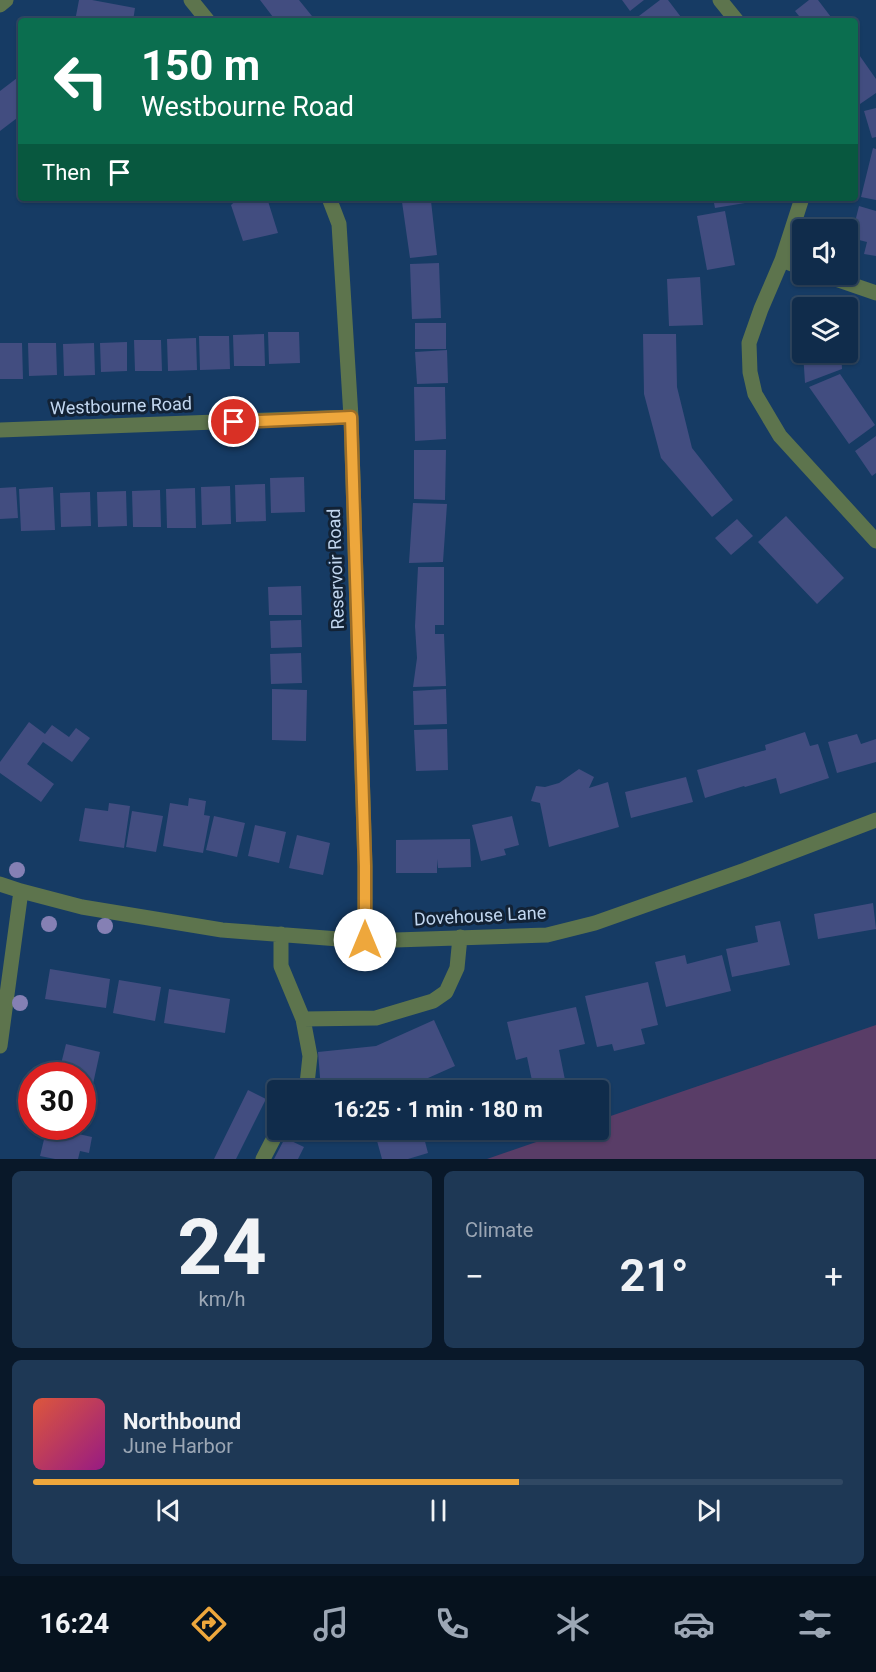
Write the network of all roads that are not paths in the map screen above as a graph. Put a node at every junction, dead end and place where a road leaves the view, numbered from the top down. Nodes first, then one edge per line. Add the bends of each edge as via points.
1 (6, 0) edge
2 (191, 0) edge
3 (720, 0) edge
4 (0, 5) edge
5 (206, 18) edge
6 (735, 18) edge
7 (330, 201) edge
8 (801, 201) edge
9 (782, 260) junction
10 (792, 264) edge
11 (853, 285) edge
12 (876, 293) edge
13 (351, 417) junction
14 (0, 430) edge
15 (876, 541) edge
16 (876, 820) edge
17 (0, 884) edge
18 (21, 891) junction
19 (281, 934) junction
20 (460, 937) junction
21 (365, 940) junction
22 (303, 1019) junction
23 (0, 1047) edge
24 (307, 1080) edge
25 (273, 1140) edge
26 (263, 1159) edge

1 - 4 street
2 - 5 street
3 - 6 street
7 - 13 street, Reservoir Road via 339,224
8 - 9 street
9 - 10 street
9 - 15 street via 749,343 755,394 780,436
11 - 12 street
13 - 14 street, Westbourne Road
13 - 21 street, Reservoir Road
16 - 20 street, Dovehouse Lane via 595,923 547,934
17 - 18 street, Dovehouse Lane
18 - 19 street, Dovehouse Lane via 144,918
18 - 23 street
19 - 21 street, Dovehouse Lane
19 - 22 street via 282,966
20 - 21 street, Dovehouse Lane
20 - 22 street via 457,968 446,992 433,1001 376,1018
22 - 24 street via 310,1056
25 - 26 street

